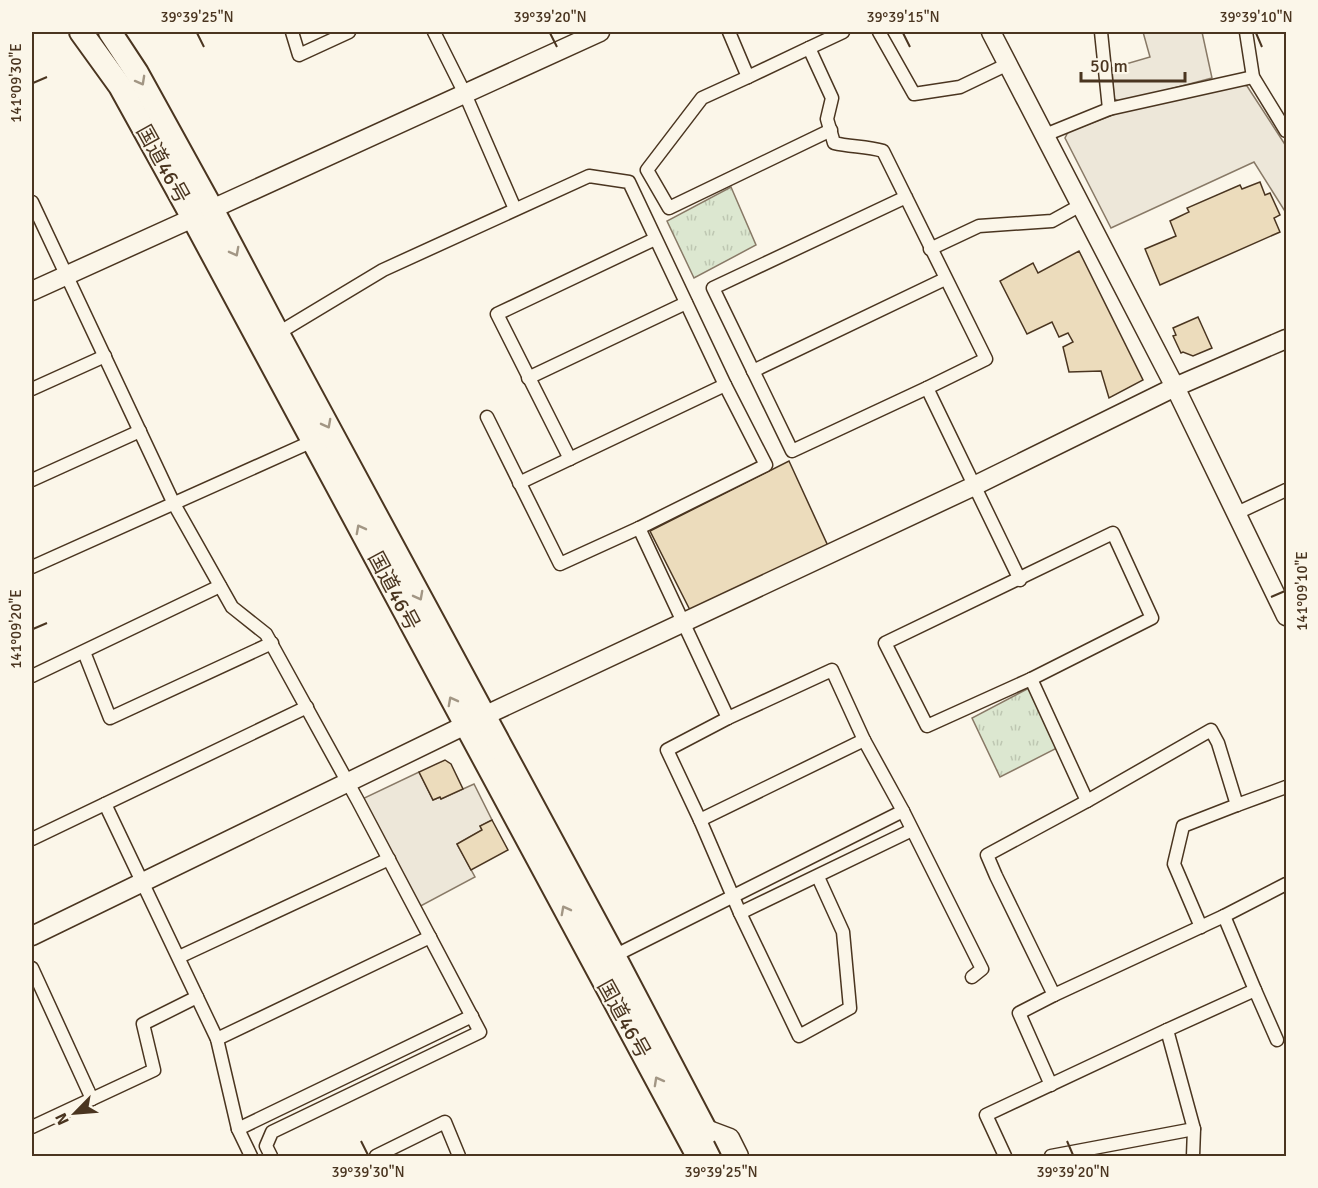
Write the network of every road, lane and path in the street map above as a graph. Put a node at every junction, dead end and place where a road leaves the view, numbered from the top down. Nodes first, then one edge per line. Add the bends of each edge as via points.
1 (81, 32) edge
2 (110, 32) edge
3 (292, 32) edge
4 (350, 32) edge
5 (434, 32) edge
6 (600, 32) edge
7 (729, 32) edge
8 (843, 32) edge
9 (879, 32) edge
10 (991, 32) edge
11 (1101, 32) edge
12 (1246, 32) edge
13 (809, 48) junction
14 (1008, 64) junction
15 (748, 77) junction
16 (1253, 77) junction
17 (465, 94) junction
18 (1109, 109) junction
19 (831, 130) junction
20 (1287, 130) edge
21 (1045, 135) junction
22 (906, 197) junction
23 (32, 202) edge
24 (1081, 205) junction
25 (515, 209) junction
26 (203, 213) junction
27 (655, 239) junction
28 (930, 249) junction
29 (66, 275) junction
30 (945, 279) junction
31 (32, 291) edge
32 (686, 303) junction
33 (269, 338) junction
34 (1287, 339) edge
35 (105, 356) junction
36 (753, 371) junction
37 (528, 378) junction
38 (725, 385) junction
39 (1175, 387) junction
40 (927, 388) junction
41 (32, 389) edge
42 (487, 417) dead end
43 (140, 431) junction
44 (314, 441) junction
45 (570, 459) junction
46 (32, 480) edge
47 (519, 483) junction
48 (974, 486) junction
49 (1287, 490) edge
50 (174, 504) junction
51 (1237, 513) junction
52 (639, 528) junction
53 (32, 567) edge
54 (1020, 580) junction
55 (220, 586) junction
56 (1287, 616) edge
57 (684, 622) junction
58 (272, 644) junction
59 (84, 652) junction
60 (32, 676) edge
61 (1031, 679) junction
62 (306, 707) junction
63 (728, 718) junction
64 (475, 720) junction
65 (864, 740) junction
66 (348, 781) junction
67 (1287, 787) edge
68 (1087, 801) junction
69 (105, 804) junction
70 (1237, 805) junction
71 (903, 811) junction
72 (700, 820) junction
73 (912, 830) junction
74 (32, 839) edge
75 (389, 859) junction
76 (818, 877) junction
77 (142, 881) junction
78 (1287, 884) edge
79 (733, 896) junction
80 (740, 913) junction
81 (1224, 916) junction
82 (1201, 927) junction
83 (32, 936) edge
84 (430, 937) junction
85 (614, 956) junction
86 (179, 957) junction
87 (32, 968) edge
88 (972, 977) dead end
89 (1255, 990) junction
90 (1054, 995) junction
91 (197, 997) junction
92 (472, 1016) junction
93 (1167, 1030) junction
94 (217, 1039) junction
95 (1277, 1040) dead end
96 (1052, 1085) junction
97 (92, 1099) junction
98 (32, 1127) edge
99 (238, 1129) junction
100 (1194, 1129) junction
101 (696, 1131) junction
102 (251, 1156) edge
103 (271, 1156) edge
104 (375, 1156) edge
105 (459, 1156) edge
106 (683, 1156) edge
107 (698, 1156) edge
108 (719, 1156) edge
109 (739, 1156) edge
110 (1005, 1156) edge
111 (1051, 1156) edge
112 (1193, 1156) edge

1 - 26 highway, 国道46号
2 -> 26 highway, 国道46号 via 137,73
3 - 4 street via 299,55
5 - 17 street
6 - 17 street
7 - 15 street
8 - 13 street
9 - 14 street via 914,94 960,87
10 - 14 street
11 - 18 street
12 - 16 street
13 - 15 street
13 - 19 street via 832,98 828,119
14 - 21 street
15 - 19 street via 702,99 647,170 669,208
16 - 18 street
16 - 20 street
17 - 25 street
17 - 26 street
18 - 21 street
19 - 22 street via 834,143 883,151
21 - 24 street
22 - 28 street
22 - 36 street via 713,288
23 - 29 street
24 - 28 street via 1052,221 980,226
24 - 39 street
25 - 27 street via 589,176 629,182
25 - 33 street via 383,270
26 - 29 street
26 - 33 highway, 国道46号
27 - 32 street
27 - 37 street via 497,314
28 - 30 street
29 - 31 street
29 - 35 street
30 - 36 street
30 - 40 street via 986,359
32 - 37 street
32 - 38 street
33 - 44 highway, 国道46号
33 -> 64 highway, 国道46号
34 - 39 street
35 - 41 street
35 - 43 street
36 - 40 street via 792,451
37 - 45 street
38 - 45 street
38 - 52 street via 766,465
39 - 48 street
39 - 51 street
40 - 48 street
42 - 47 street
43 - 46 street
43 - 50 street
44 - 50 street
64 -> 44 highway, 国道46号
45 - 47 street
47 - 52 street via 560,564
48 - 54 street
48 - 57 street
49 - 51 street
50 - 53 street
50 - 55 street
51 - 56 street
52 - 57 street
54 - 61 street via 1113,533 1152,618
54 - 61 street via 885,643 927,726
55 - 58 street via 232,607 266,634
55 - 59 street
57 - 63 street
57 - 64 street
58 - 59 street via 110,718
58 - 62 street
59 - 60 street
61 - 68 street
62 - 66 street
62 - 69 street
63 - 65 street via 832,670
63 - 72 street via 666,750
64 - 66 street
64 - 85 highway, 国道46号
101 -> 64 highway, 国道46号
65 - 71 street
65 - 72 street
66 - 75 street
66 - 77 street
67 - 70 street
68 - 70 street via 1211,730
68 - 90 street via 987,855
69 - 74 street
69 - 77 street
70 - 82 street via 1183,826 1174,864
71 - 73 street
71 - 79 street
72 - 79 street
73 - 76 street
73 - 88 street via 982,969
75 - 84 street
75 - 86 street
76 - 80 street
76 - 80 street via 843,932 850,1008 799,1036
77 - 83 street
77 - 86 street
78 - 81 street
79 - 80 street
79 - 85 street
81 - 82 street
81 - 89 street
82 - 90 street
84 - 92 street
84 - 94 street
85 - 101 highway, 国道46号
86 - 91 street
87 - 97 street
89 - 93 street
89 - 95 street
90 - 96 street via 1019,1013
91 - 94 street
91 - 97 street via 143,1024 154,1070
92 - 99 street
92 - 103 street via 480,1032 272,1132 266,1146
93 - 96 street
93 - 100 street
94 - 99 street
96 - 110 street via 986,1115
97 - 98 street
99 - 102 street
100 - 111 street
100 - 112 street
101 - 106 street
101 - 107 highway, 国道46号
101 - 108 highway, 国道46号
101 - 109 street via 730,1138
104 - 105 street via 445,1122

